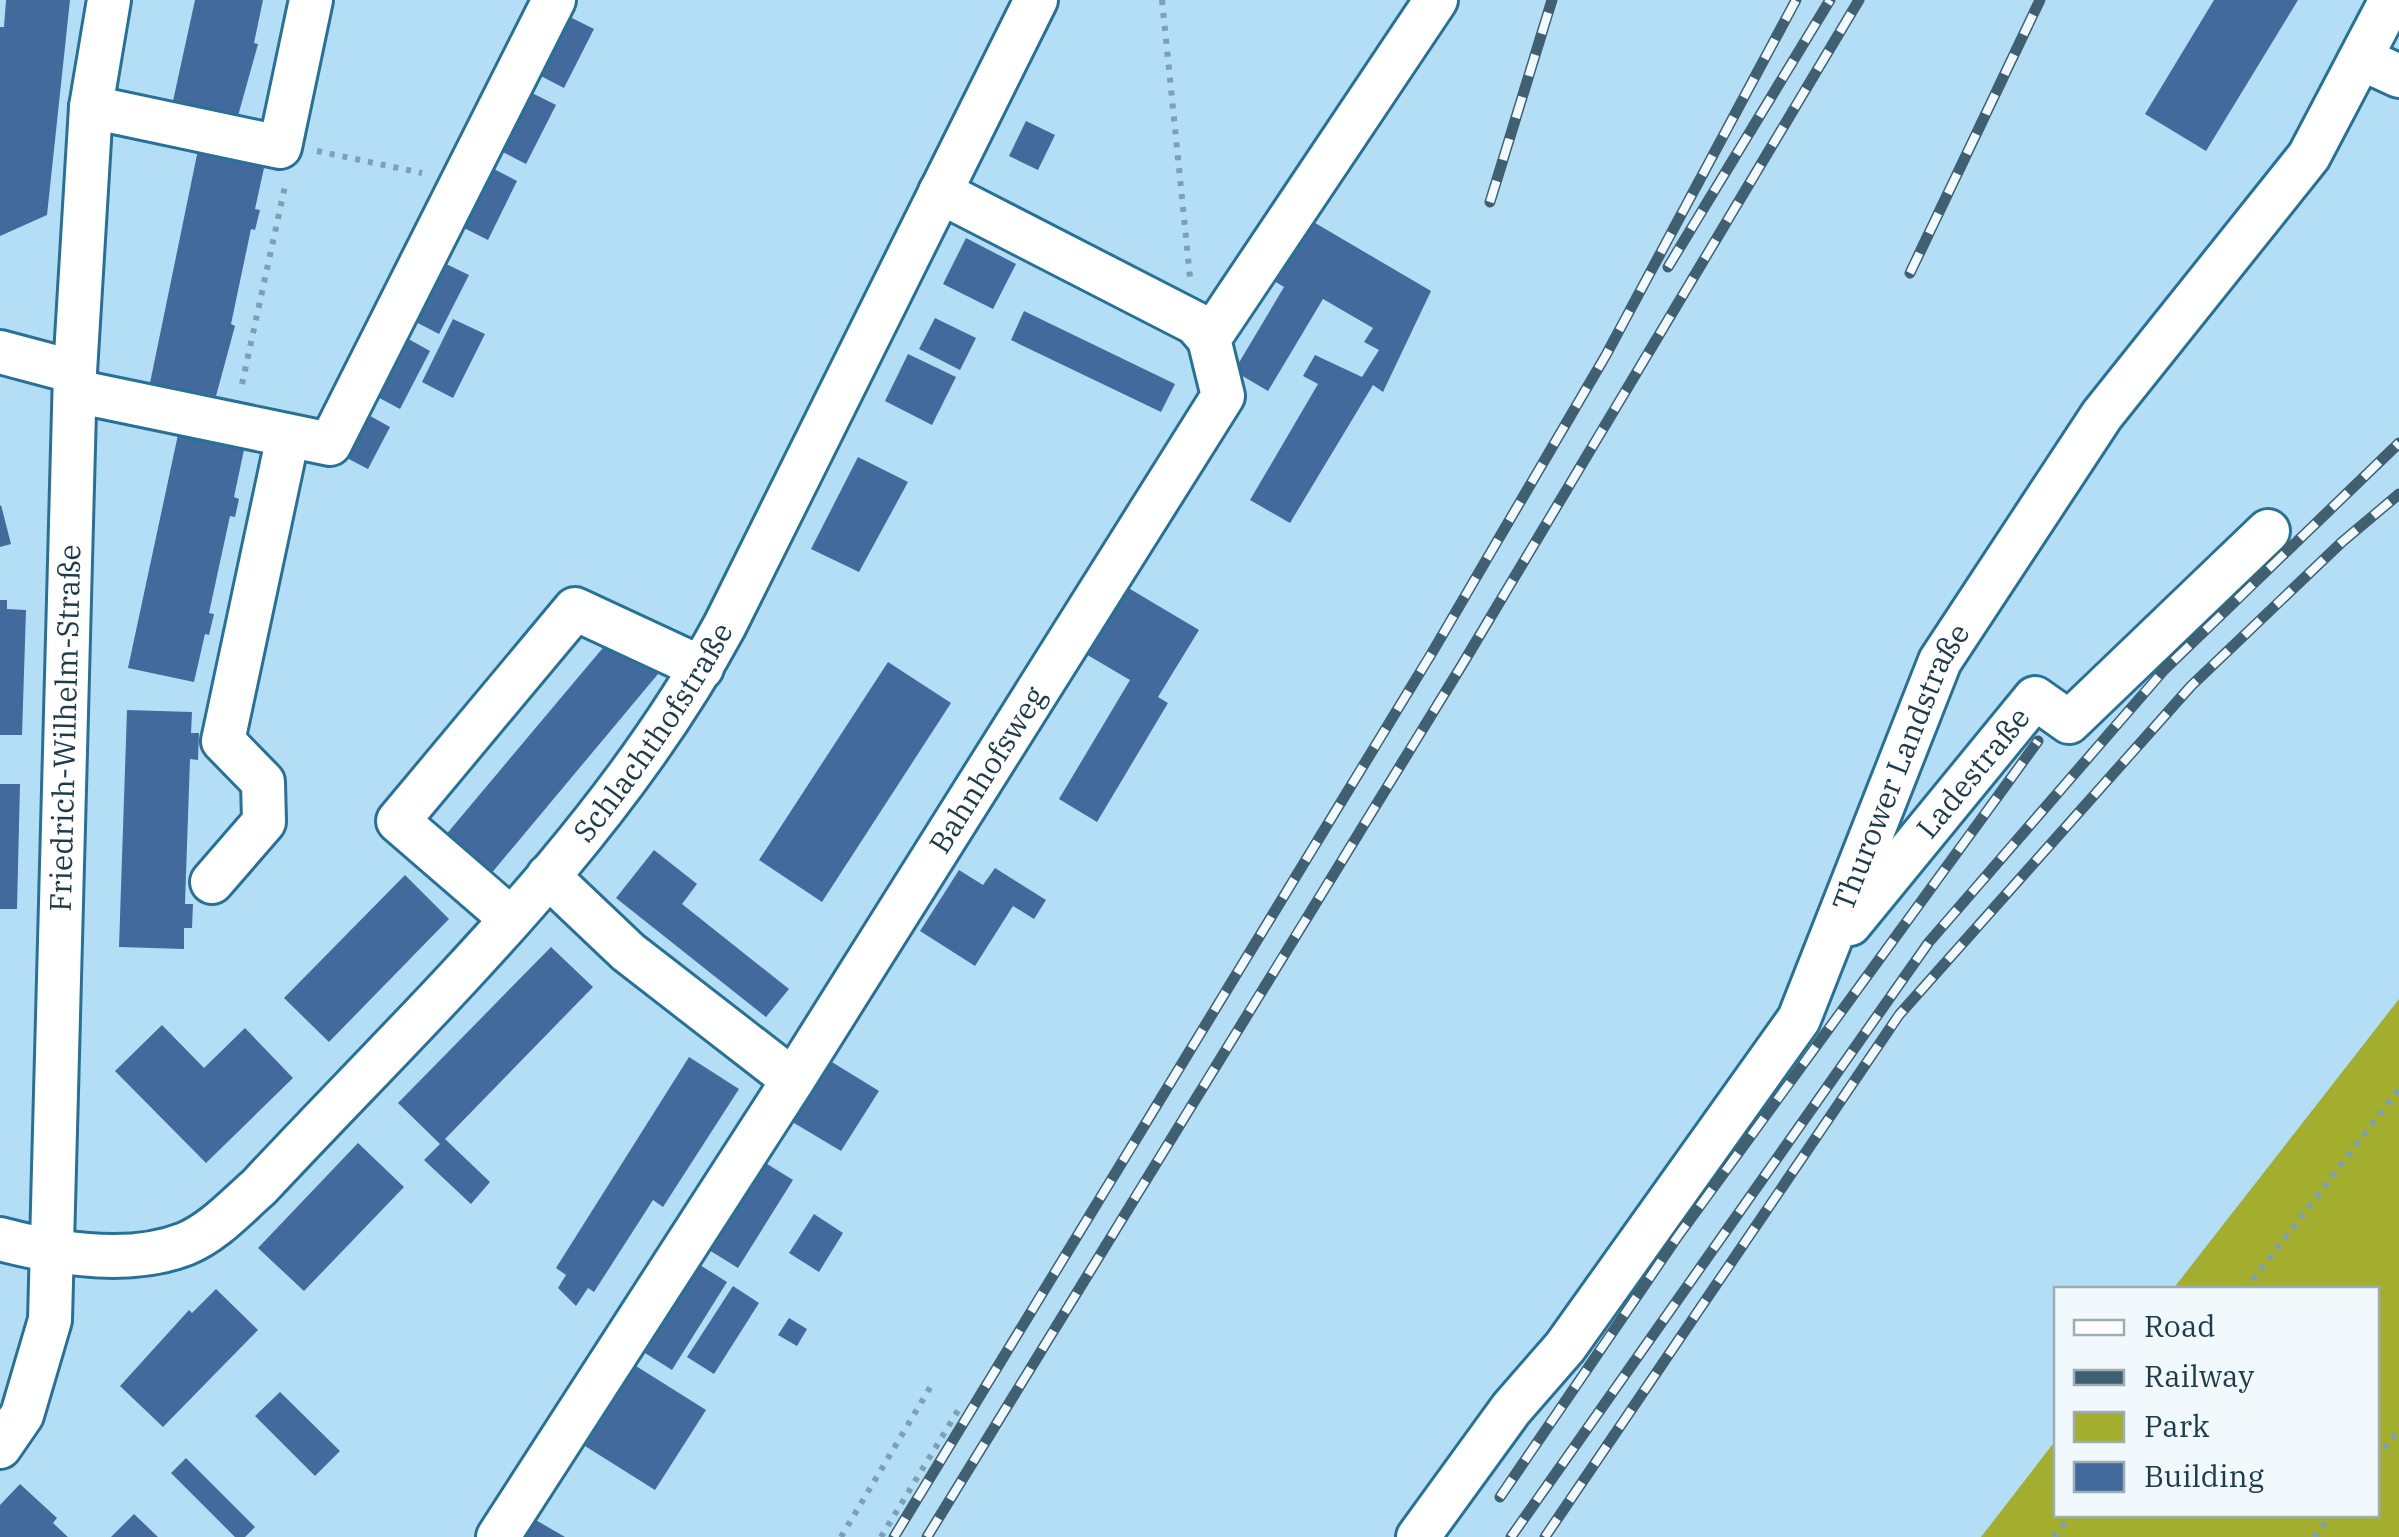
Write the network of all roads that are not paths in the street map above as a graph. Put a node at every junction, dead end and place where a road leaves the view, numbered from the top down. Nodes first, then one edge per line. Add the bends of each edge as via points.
1 (110, 0) edge
2 (311, 0) edge
3 (554, 0) edge
4 (1036, 0) edge
5 (1436, 0) edge
6 (2391, 0) edge
7 (2380, 68) edge
8 (91, 107) junction
9 (940, 192) junction
10 (1202, 331) junction
11 (0, 352) edge
12 (75, 382) junction
13 (288, 436) junction
14 (2268, 531) dead end
15 (702, 668) junction
16 (548, 876) junction
17 (212, 882) dead end
18 (509, 917) junction
19 (1824, 956) junction
20 (793, 1080) junction
21 (0, 1240) edge
22 (54, 1253) junction
23 (0, 1447) edge
24 (498, 1537) edge
25 (1418, 1537) edge

1 - 8 street, Friedrich-Wilhelm-Straße
2 - 8 street via 287,147
3 - 13 street via 330,444
4 - 9 street, Schlachthofstraße
5 - 10 street
6 - 7 street, Thurower Landstraße
7 - 19 street, Thurower Landstraße via 2102,415 1940,662
8 - 12 street, Friedrich-Wilhelm-Straße
9 - 10 street
9 - 15 street, Schlachthofstraße
10 - 20 street, Bahnhofsweg via 1223,396
11 - 12 street
12 - 13 street
12 - 22 street, Friedrich-Wilhelm-Straße
13 - 17 street via 223,740 263,782 264,822
14 - 19 street, Ladestraße via 2069,722 2035,698
15 - 16 street, Schlachthofstraße via 616,794
15 - 18 street via 576,609 398,821
16 - 18 street, Schlachthofstraße
16 - 20 street via 628,952
18 - 22 street, Schlachthofstraße via 259,1187 212,1229 154,1253
19 - 25 street, Thurower Landstraße via 1799,1019 1565,1347 1511,1408
20 - 24 street, Bahnhofsweg
21 - 22 street, Schlachthofstraße
22 - 23 street, Friedrich-Wilhelm-Straße via 50,1320 37,1373 22,1415

